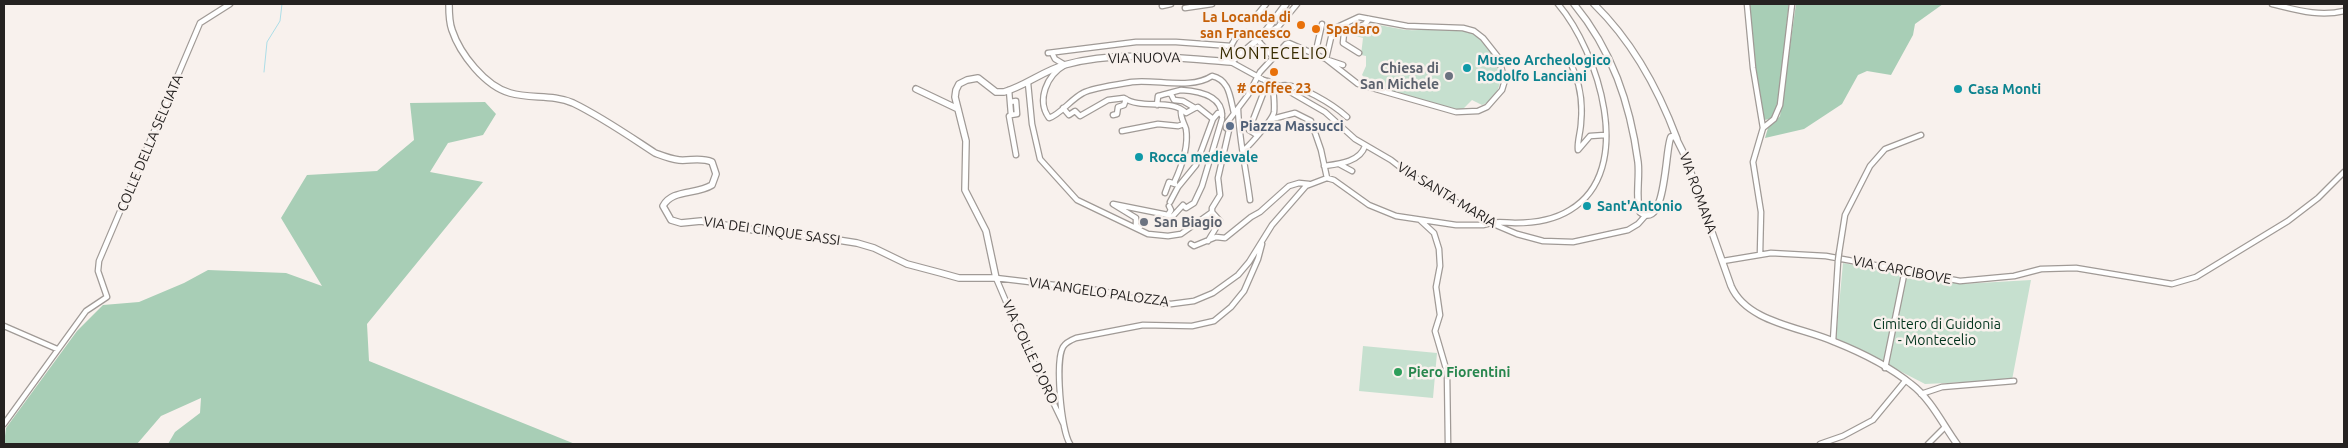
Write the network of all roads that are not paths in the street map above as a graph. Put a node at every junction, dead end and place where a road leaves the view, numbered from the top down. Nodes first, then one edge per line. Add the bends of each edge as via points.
1 (230, 4) edge
2 (449, 4) edge
3 (1171, 4) edge
4 (1212, 4) edge
5 (1266, 4) edge
6 (1286, 4) edge
7 (1298, 4) edge
8 (1558, 4) edge
9 (1574, 4) edge
10 (1594, 4) edge
11 (1746, 4) edge
12 (1792, 4) edge
13 (2272, 4) edge
14 (1162, 6) dead end
15 (1185, 8) dead end
16 (2344, 10) edge
17 (1257, 15) dead end
18 (1369, 19) junction
19 (1322, 24) dead end
20 (1260, 38) junction
21 (1359, 53) dead end
22 (1315, 54) junction
23 (1273, 57) junction
24 (1326, 59) junction
25 (1231, 62) junction
26 (1570, 62) dead end
27 (1065, 65) junction
28 (1343, 65) dead end
29 (1256, 77) junction
30 (1267, 81) junction
31 (1028, 83) junction
32 (1280, 86) junction
33 (916, 89) dead end
34 (1009, 90) junction
35 (1171, 94) junction
36 (1126, 99) junction
37 (1157, 106) junction
38 (1238, 107) junction
39 (1063, 108) junction
40 (1195, 108) junction
41 (958, 109) junction
42 (1180, 110) junction
43 (1234, 113) junction
44 (1113, 114) dead end
45 (1347, 117) dead end
46 (1213, 119) junction
47 (1223, 119) junction
48 (1272, 119) junction
49 (1184, 124) junction
50 (1763, 128) junction
51 (1249, 130) junction
52 (1122, 132) dead end
53 (1239, 132) junction
54 (1257, 135) junction
55 (1605, 135) junction
56 (1921, 136) dead end
57 (1678, 141) junction
58 (1365, 146) junction
59 (1244, 150) junction
60 (1016, 156) dead end
61 (1339, 164) junction
62 (1324, 166) junction
63 (1352, 171) dead end
64 (2344, 172) edge
65 (1327, 178) junction
66 (1309, 184) junction
67 (1176, 185) junction
68 (1165, 193) dead end
69 (1250, 200) dead end
70 (1212, 212) junction
71 (1646, 215) junction
72 (1171, 216) junction
73 (1420, 220) junction
74 (1491, 223) junction
75 (1146, 233) junction
76 (1262, 241) junction
77 (1208, 242) junction
78 (1191, 244) dead end
79 (1760, 254) junction
80 (1723, 261) junction
81 (1904, 275) dead end
82 (996, 278) junction
83 (4, 326) edge
84 (1833, 341) junction
85 (57, 349) junction
86 (1885, 368) junction
87 (1906, 380) junction
88 (2014, 381) dead end
89 (1921, 394) junction
90 (4, 424) edge
91 (1064, 425) junction
92 (1945, 427) junction
93 (1070, 444) edge
94 (1448, 444) edge
95 (1820, 444) edge
96 (1928, 444) edge
97 (1958, 444) edge

1 - 85 street, COLLE DELLA SELCIATA via 200,23 99,261 98,271 107,297 86,311
2 - 82 street, VIA DEI CINQUE SASSI via 451,28 460,47 495,86 508,92 550,96 573,103 655,153 669,158 712,162 716,174 712,185 692,193 670,196 666,200 663,206 671,220 681,223 701,221 857,243 940,274 959,278
3 - 14 street
4 - 15 street
5 - 17 street
6 - 20 street
7 - 20 street via 1278,27
8 - 55 street via 1574,25 1594,69 1602,98
9 - 71 street via 1603,45 1620,83 1638,159 1639,209
10 - 57 street via 1644,66
11 - 50 street
12 - 50 street via 1780,105 1774,119
13 - 16 street via 2314,13
18 - 21 street via 1344,33 1343,43
18 - 24 street via 1359,17 1333,29
18 - 24 street via 1407,26 1474,31 1498,58 1505,80 1502,90 1487,107 1478,111 1456,112 1368,88 1349,79
19 - 22 street
20 - 23 street
20 - 25 street
20 - 27 street via 1247,32 1236,37 1231,46 1136,42 1050,53
22 - 23 street via 1289,43
22 - 24 street
23 - 29 street
24 - 28 street
25 - 27 street, VIA NUOVA via 1143,57
25 - 29 street, VIA SANTA MARIA
26 - 55 street via 1575,73 1582,119 1578,150 1590,136
27 - 31 street, VIA NUOVA
27 - 39 street via 1045,89 1043,105 1048,118
29 - 30 street, VIA SANTA MARIA
29 - 38 street
30 - 32 street, VIA SANTA MARIA
30 - 48 street via 1274,109
30 - 51 street
31 - 34 street, VIA NUOVA
31 - 75 street via 1032,124 1040,159 1046,167 1077,200
32 - 45 street via 1288,85 1307,92 1333,105
32 - 58 street, VIA SANTA MARIA via 1325,112
33 - 41 street
34 - 41 street via 996,92 980,78 966,80 956,90
34 - 60 street via 1012,115 1009,116
35 - 37 street via 1158,96
35 - 40 street via 1174,100
35 - 47 street via 1179,89 1215,99 1221,105
36 - 37 street
36 - 39 street via 1108,100 1080,116 1076,111 1069,116
36 - 44 street via 1124,105 1118,107 1117,114
37 - 42 street via 1169,105
38 - 43 street
38 - 53 street
39 - 43 street via 1091,89 1133,82 1192,82 1212,76 1227,86
40 - 42 street via 1186,113
40 - 46 street
41 - 82 street via 966,141 965,190 986,231
42 - 49 street
43 - 47 street
46 - 47 street via 1218,113
46 - 67 street via 1196,165
47 - 70 street via 1228,132 1218,178 1220,195
47 - 72 street via 1194,203 1186,208 1183,205
48 - 54 street
48 - 62 street via 1295,114 1311,121
49 - 52 street via 1158,124
49 - 67 street via 1184,159
50 - 79 street via 1753,161 1761,212
51 - 53 street
51 - 54 street
53 - 59 street
54 - 59 street
55 - 74 street via 1601,170 1580,203 1564,214 1545,220
56 - 84 street, bridge via 1885,149 1870,166 1845,214 1838,261
57 - 71 street, VIA ROMANA via 1674,136 1669,140 1660,200 1655,211
57 - 80 street, VIA ROMANA
58 - 61 street via 1359,155
58 - 74 street, VIA SANTA MARIA
59 - 69 street
61 - 62 street
61 - 63 street
62 - 65 street
64 - 79 street, VIA CARCIBOVE via 2288,221 2196,276 2172,284 2063,267 1960,281 1826,256
65 - 66 street, VIA ANGELO PALOZZA
65 - 73 street via 1378,210
66 - 76 street, VIA ANGELO PALOZZA
66 - 77 street via 1291,185 1225,238 1216,237
67 - 68 street via 1169,182
67 - 72 street via 1170,204
70 - 75 street via 1181,234
70 - 77 street via 1220,221
71 - 74 street, VIA SANTA MARIA via 1626,230 1566,242 1535,240
72 - 75 street via 1113,204 1136,218 1136,226
73 - 74 street via 1456,225
73 - 94 street via 1434,232 1439,249 1436,289 1440,315 1435,330 1447,372
76 - 82 street, VIA ANGELO PALOZZA via 1249,262 1224,286 1187,302 1150,302 1097,290
76 - 91 street via 1244,291 1214,320 1195,326 1143,325 1074,338 1066,343 1060,364
77 - 78 street
79 - 80 street, VIA CARCIBOVE
80 - 84 street, VIA ROMANA via 1733,291 1747,307 1782,324
81 - 86 street
82 - 91 street, VIA COLLE D'ORO
83 - 85 street
84 - 86 street, VIA ROMANA
85 - 90 street
86 - 87 street, VIA ROMANA
87 - 89 street, VIA ROMANA
87 - 95 street via 1875,419 1846,435
88 - 89 street via 1940,388
89 - 92 street, VIA ROMANA
91 - 93 street
92 - 96 street
92 - 97 street, VIA ROMANA

